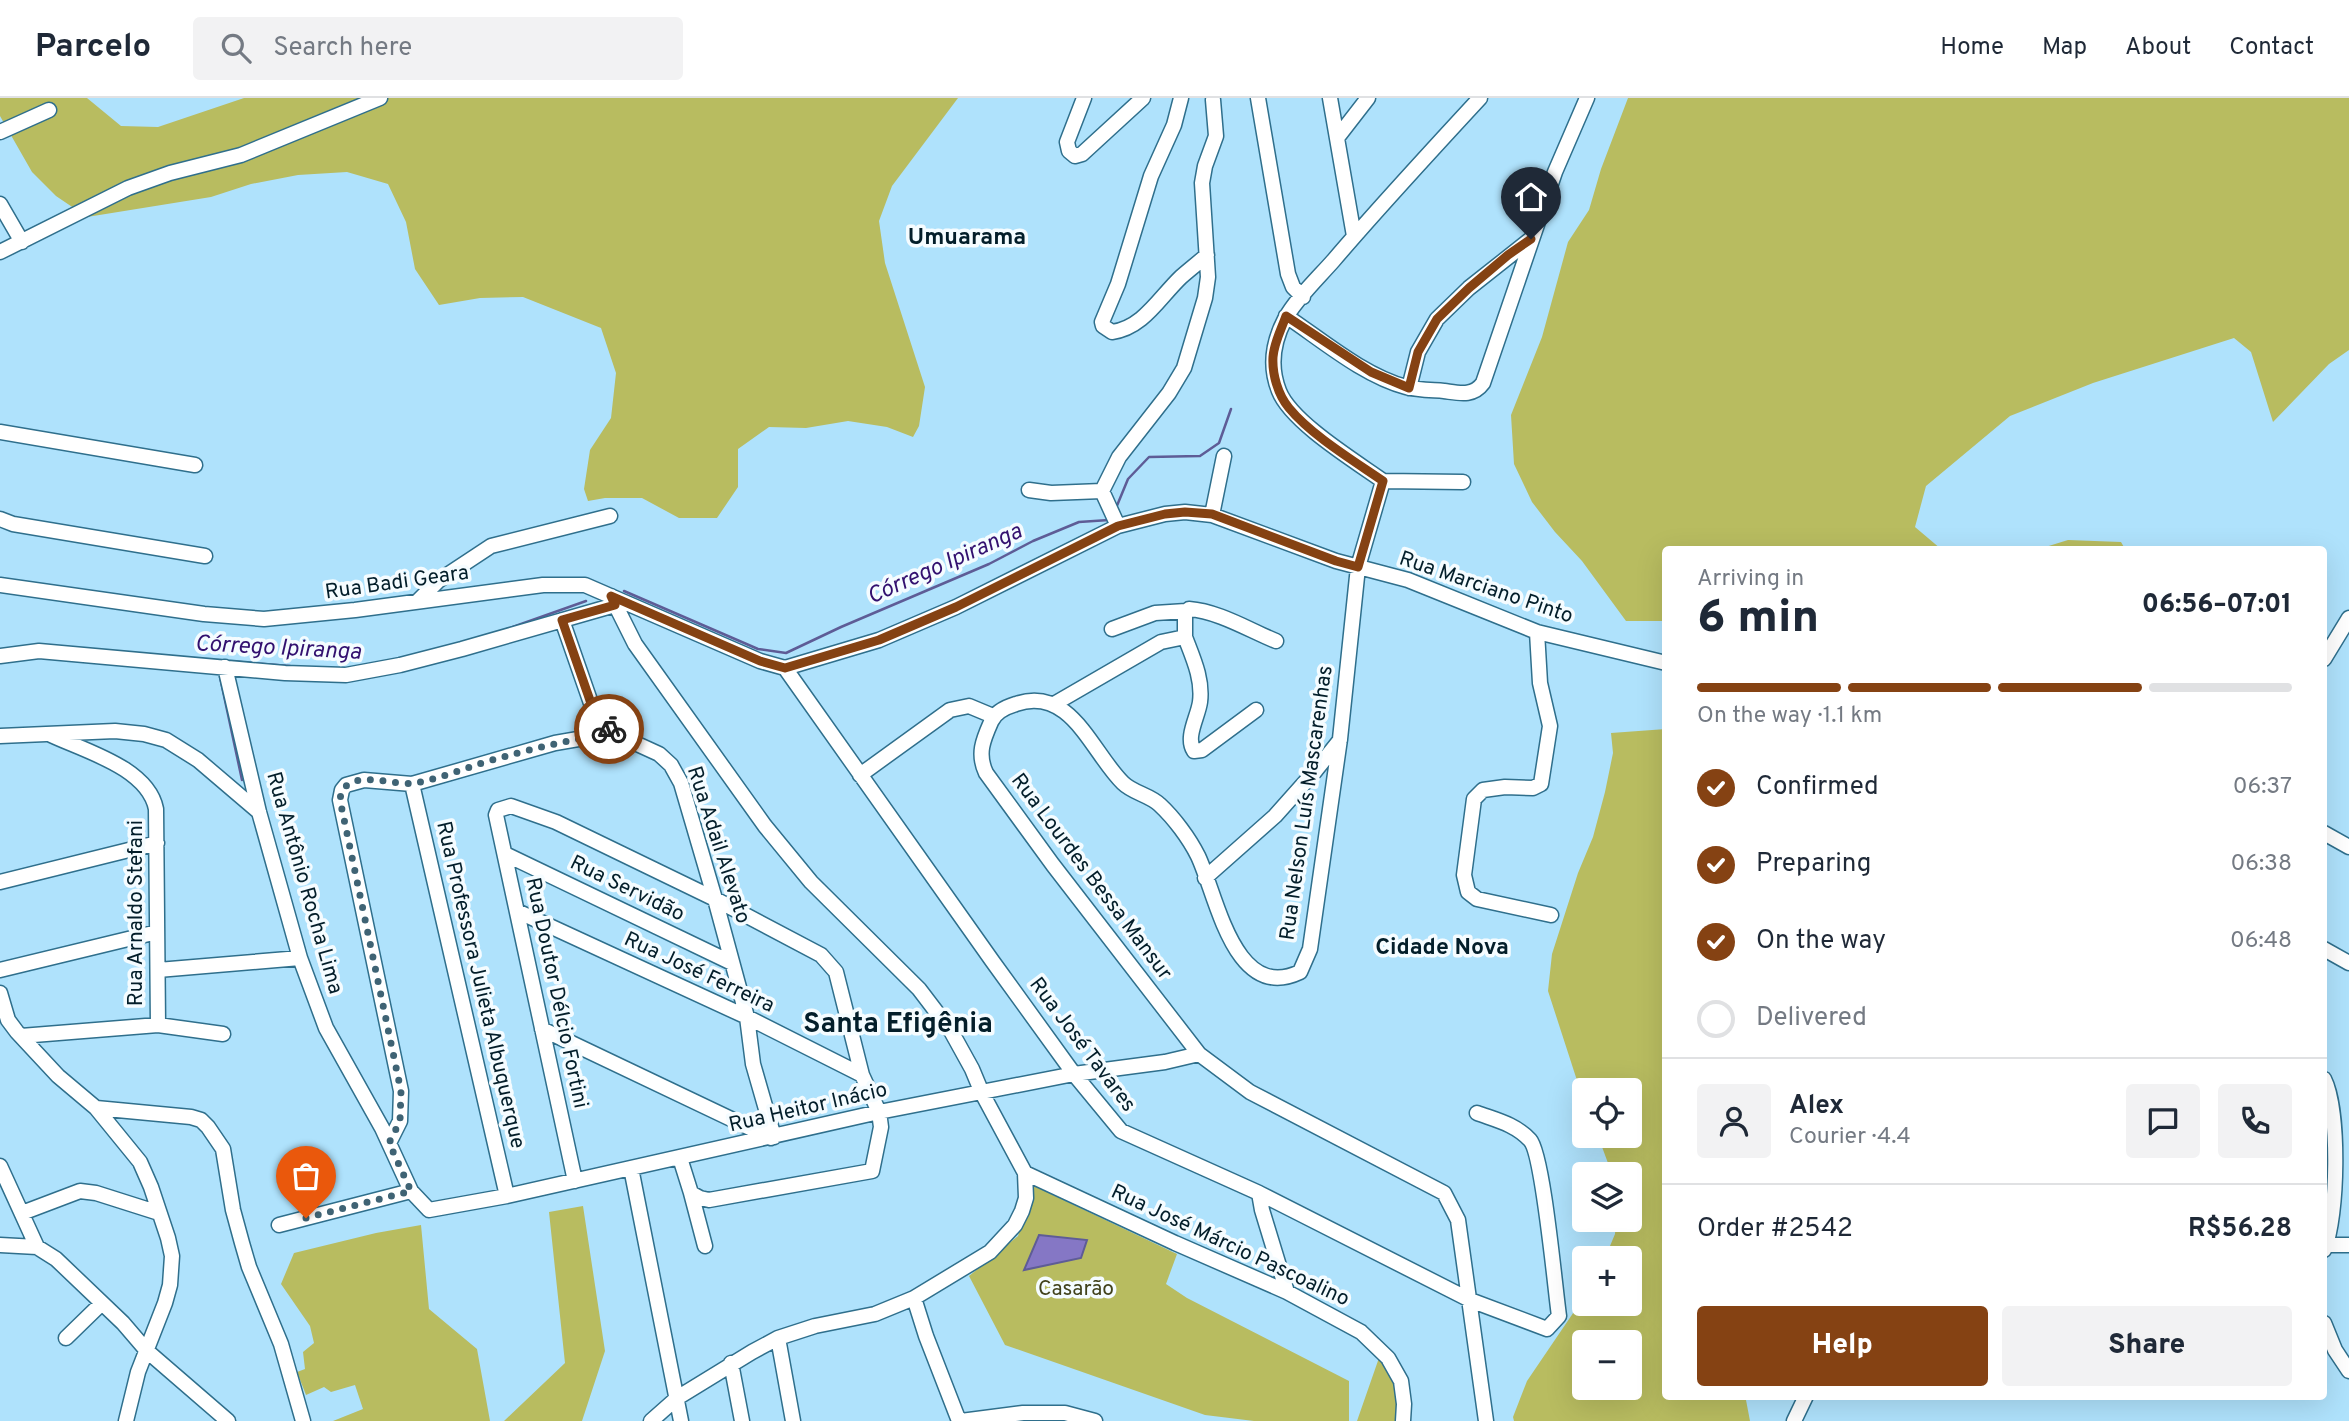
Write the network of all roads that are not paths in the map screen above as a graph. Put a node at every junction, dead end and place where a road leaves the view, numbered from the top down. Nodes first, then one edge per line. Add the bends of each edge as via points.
1 (380, 98) edge
2 (1084, 98) edge
3 (1143, 98) edge
4 (1181, 98) edge
5 (1258, 98) edge
6 (1330, 98) edge
7 (1368, 98) edge
8 (1480, 98) edge
9 (1587, 98) edge
10 (1213, 100) dead end
11 (49, 110) dead end
12 (0, 132) edge
13 (1337, 138) junction
14 (0, 204) edge
15 (1354, 236) junction
16 (1531, 239) junction
17 (22, 242) junction
18 (0, 252) edge
19 (1206, 256) junction
20 (1303, 297) junction
21 (1286, 316) junction
22 (1409, 388) junction
23 (0, 432) edge
24 (1224, 456) dead end
25 (195, 465) dead end
26 (1383, 481) junction
27 (1463, 482) dead end
28 (1028, 490) dead end
29 (1102, 491) junction
30 (1212, 514) junction
31 (611, 516) dead end
32 (0, 519) edge
33 (1117, 524) junction
34 (205, 556) dead end
35 (1358, 567) junction
36 (0, 585) edge
37 (418, 601) junction
38 (613, 601) junction
39 (1186, 611) junction
40 (2349, 618) edge
41 (562, 620) junction
42 (1112, 629) dead end
43 (1537, 632) junction
44 (1185, 637) junction
45 (1276, 641) dead end
46 (2327, 654) edge
47 (0, 656) edge
48 (1662, 662) edge
49 (225, 667) junction
50 (785, 668) junction
51 (1054, 704) junction
52 (1256, 710) dead end
53 (993, 716) junction
54 (613, 733) junction
55 (51, 735) junction
56 (0, 736) edge
57 (1340, 739) junction
58 (860, 775) junction
59 (412, 784) junction
60 (259, 812) junction
61 (2327, 834) edge
62 (157, 843) junction
63 (2349, 847) edge
64 (505, 854) junction
65 (1205, 878) junction
66 (0, 882) edge
67 (716, 900) junction
68 (517, 911) junction
69 (1551, 915) dead end
70 (157, 932) junction
71 (2327, 951) edge
72 (300, 958) junction
73 (732, 963) junction
74 (2349, 963) edge
75 (0, 970) edge
76 (158, 970) junction
77 (0, 993) edge
78 (747, 1017) junction
79 (158, 1025) junction
80 (542, 1029) junction
81 (223, 1034) dead end
82 (21, 1036) junction
83 (1199, 1054) junction
84 (1074, 1074) junction
85 (862, 1075) junction
86 (2327, 1088) edge
87 (982, 1093) junction
88 (96, 1108) junction
89 (880, 1112) junction
90 (1477, 1113) dead end
91 (773, 1137) junction
92 (389, 1143) junction
93 (680, 1158) junction
94 (0, 1166) edge
95 (631, 1168) junction
96 (1025, 1173) junction
97 (575, 1181) junction
98 (411, 1191) junction
99 (691, 1193) junction
100 (1259, 1193) junction
101 (507, 1196) junction
102 (429, 1210) joint
103 (22, 1213) junction
104 (159, 1213) junction
105 (279, 1225) dead end
106 (2327, 1242) edge
107 (0, 1245) edge
108 (2349, 1245) edge
109 (705, 1246) dead end
110 (37, 1247) junction
111 (2327, 1248) edge
112 (1287, 1292) junction
113 (914, 1298) junction
114 (1470, 1300) junction
115 (102, 1303) junction
116 (2327, 1330) edge
117 (66, 1338) dead end
118 (778, 1338) junction
119 (147, 1351) junction
120 (731, 1363) junction
121 (2349, 1371) edge
122 (677, 1398) junction
123 (1804, 1400) edge
124 (126, 1421) edge
125 (228, 1421) edge
126 (303, 1421) edge
127 (651, 1421) edge
128 (681, 1421) edge
129 (742, 1421) edge
130 (793, 1421) edge
131 (960, 1421) edge
132 (1095, 1421) edge
133 (1403, 1421) edge
134 (1486, 1421) edge
135 (1794, 1421) edge

1 - 17 street via 241,155 128,188
2 - 3 street via 1067,142 1075,156
4 - 19 street via 1103,326 1112,332 1127,328 1149,313
5 - 20 street via 1288,274
6 - 13 street
7 - 13 street
8 - 15 street
9 - 16 street
10 - 19 street via 1216,136 1202,183
11 - 12 street
13 - 15 street
14 - 17 street
15 - 20 street
16 - 22 street via 1437,319 1418,352
16 - 22 street via 1479,389 1467,394
17 - 18 street
19 - 29 street via 1205,298 1184,368 1119,457
20 - 21 street
21 - 22 street via 1371,372
21 - 26 street via 1273,355 1284,401 1309,426
23 - 25 street
24 - 30 street
26 - 27 street
26 - 35 street, Rua Nelson Luís Mascarenhas
28 - 29 street
29 - 33 street
30 - 33 street, Rua Marciano Pinto via 1165,514
30 - 35 street, Rua Marciano Pinto
31 - 37 street via 491,546 438,581
32 - 34 street
33 - 50 street, Rua Marciano Pinto via 956,607 879,640
35 - 43 street, Rua Marciano Pinto via 1408,580
35 - 57 street, Rua Nelson Luís Mascarenhas
36 - 37 street, Rua Badi Geara via 264,619
37 - 38 street, Rua Badi Geara via 565,583 586,585
38 - 41 street
38 - 50 street, Rua Badi Geara
38 - 87 street via 635,644 765,825 811,882 919,989 951,1031
39 - 42 street via 1155,613
39 - 44 street
39 - 45 street via 1198,610
40 - 46 street
41 - 49 street via 354,675
41 - 54 street via 593,709
43 - 48 street, Rua Marciano Pinto
43 - 69 street via 1540,683 1550,726 1541,784 1483,790 1474,799 1464,875 1468,892 1477,900
44 - 51 street via 1161,642
44 - 52 street via 1201,685 1191,740 1194,751 1202,750
47 - 49 street via 39,651
49 - 60 street, Rua Antônio Rocha Lima
50 - 58 street, Rua José Tavares
51 - 53 street via 1033,700
51 - 65 street, Rua Nelson Luís Mascarenhas via 1072,717 1123,783 1168,813 1198,856
53 - 58 street via 969,706 950,710
53 - 83 street, Rua Lourdes Bessa Mansur via 982,742 986,773
54 - 59 street via 555,743
54 - 67 street, Rua Adail Alevato via 659,754 671,765 681,783
55 - 56 street
55 - 60 street via 115,731 166,740 198,760
55 - 62 street, Rua Arnaldo Stefani via 126,769 146,787 154,797
57 - 65 street via 1275,816
57 - 65 street, Rua Nelson Luís Mascarenhas via 1310,949 1300,972 1276,978 1254,970 1234,949
58 - 84 street, Rua José Tavares
59 - 92 street via 364,780 346,785 340,800 401,1091 400,1121
59 - 101 street, Rua Professora Julieta Albuquerque
60 - 72 street, Rua Antônio Rocha Lima
61 - 63 street
62 - 66 street
62 - 70 street, Rua Arnaldo Stefani
64 - 67 street, Rua Doutor Délcio Fortini via 496,815 511,806
64 - 68 street, Rua Doutor Délcio Fortini
64 - 73 street, Rua Servidão
67 - 73 street, Rua Adail Alevato
67 - 85 street via 821,955 831,965
68 - 78 street, Rua José Ferreira
68 - 80 street, Rua Doutor Délcio Fortini
70 - 75 street
70 - 76 street, Rua Arnaldo Stefani
71 - 74 street
72 - 76 street
72 - 92 street, Rua Antônio Rocha Lima via 326,1028
73 - 78 street, Rua Adail Alevato
76 - 79 street, Rua Arnaldo Stefani
77 - 82 street via 8,1020
78 - 85 street, Rua José Ferreira
78 - 91 street, Rua Adail Alevato via 753,1064
79 - 81 street
79 - 82 street
80 - 91 street
80 - 97 street, Rua Doutor Délcio Fortini
82 - 88 street
83 - 84 street, Rua Heitor Inácio
83 - 114 street, Rua Lourdes Bessa Mansur via 1250,1092 1444,1193 1458,1220
84 - 87 street, Rua Heitor Inácio
84 - 100 street, Rua José Tavares via 1121,1131
85 - 89 street
86 - 106 street via 2332,1102 2335,1174
87 - 89 street, Rua Heitor Inácio
87 - 96 street
88 - 104 street via 139,1162
88 - 126 street via 191,1117 214,1135 223,1149 249,1267 281,1344
89 - 91 street, Rua Heitor Inácio
89 - 99 street via 872,1171 709,1200
90 - 114 street, Rua José Tavares via 1514,1126 1532,1142 1543,1187 1559,1316 1547,1329
91 - 93 street, Rua Heitor Inácio
92 - 98 street, Rua Antônio Rocha Lima
93 - 95 street, Rua Heitor Inácio
93 - 99 street
94 - 103 street
95 - 97 street, Rua Heitor Inácio
95 - 122 street
96 - 112 street, Rua José Márcio Pascoalino
96 - 113 street via 1026,1198 1015,1225 990,1252
97 - 101 street, Rua Heitor Inácio
98 - 102 street, Rua Antônio Rocha Lima
98 - 105 street
99 - 109 street
100 - 112 street
100 - 114 street, Rua José Tavares
101 - 102 street, Rua Heitor Inácio
103 - 104 street via 80,1191
103 - 110 street
104 - 119 street via 172,1272
107 - 110 street
108 - 111 street
110 - 115 street
112 - 133 street, Rua José Márcio Pascoalino via 1361,1332 1388,1357 1401,1381
113 - 118 street via 875,1314
113 - 131 street
114 - 134 street, Rua Lourdes Bessa Mansur
115 - 117 street
115 - 119 street
116 - 121 street
118 - 120 street
118 - 130 street
119 - 124 street
119 - 125 street
120 - 122 street
120 - 129 street
122 - 127 street
122 - 128 street
123 - 135 street
131 - 132 street via 1023,1413 1065,1413

